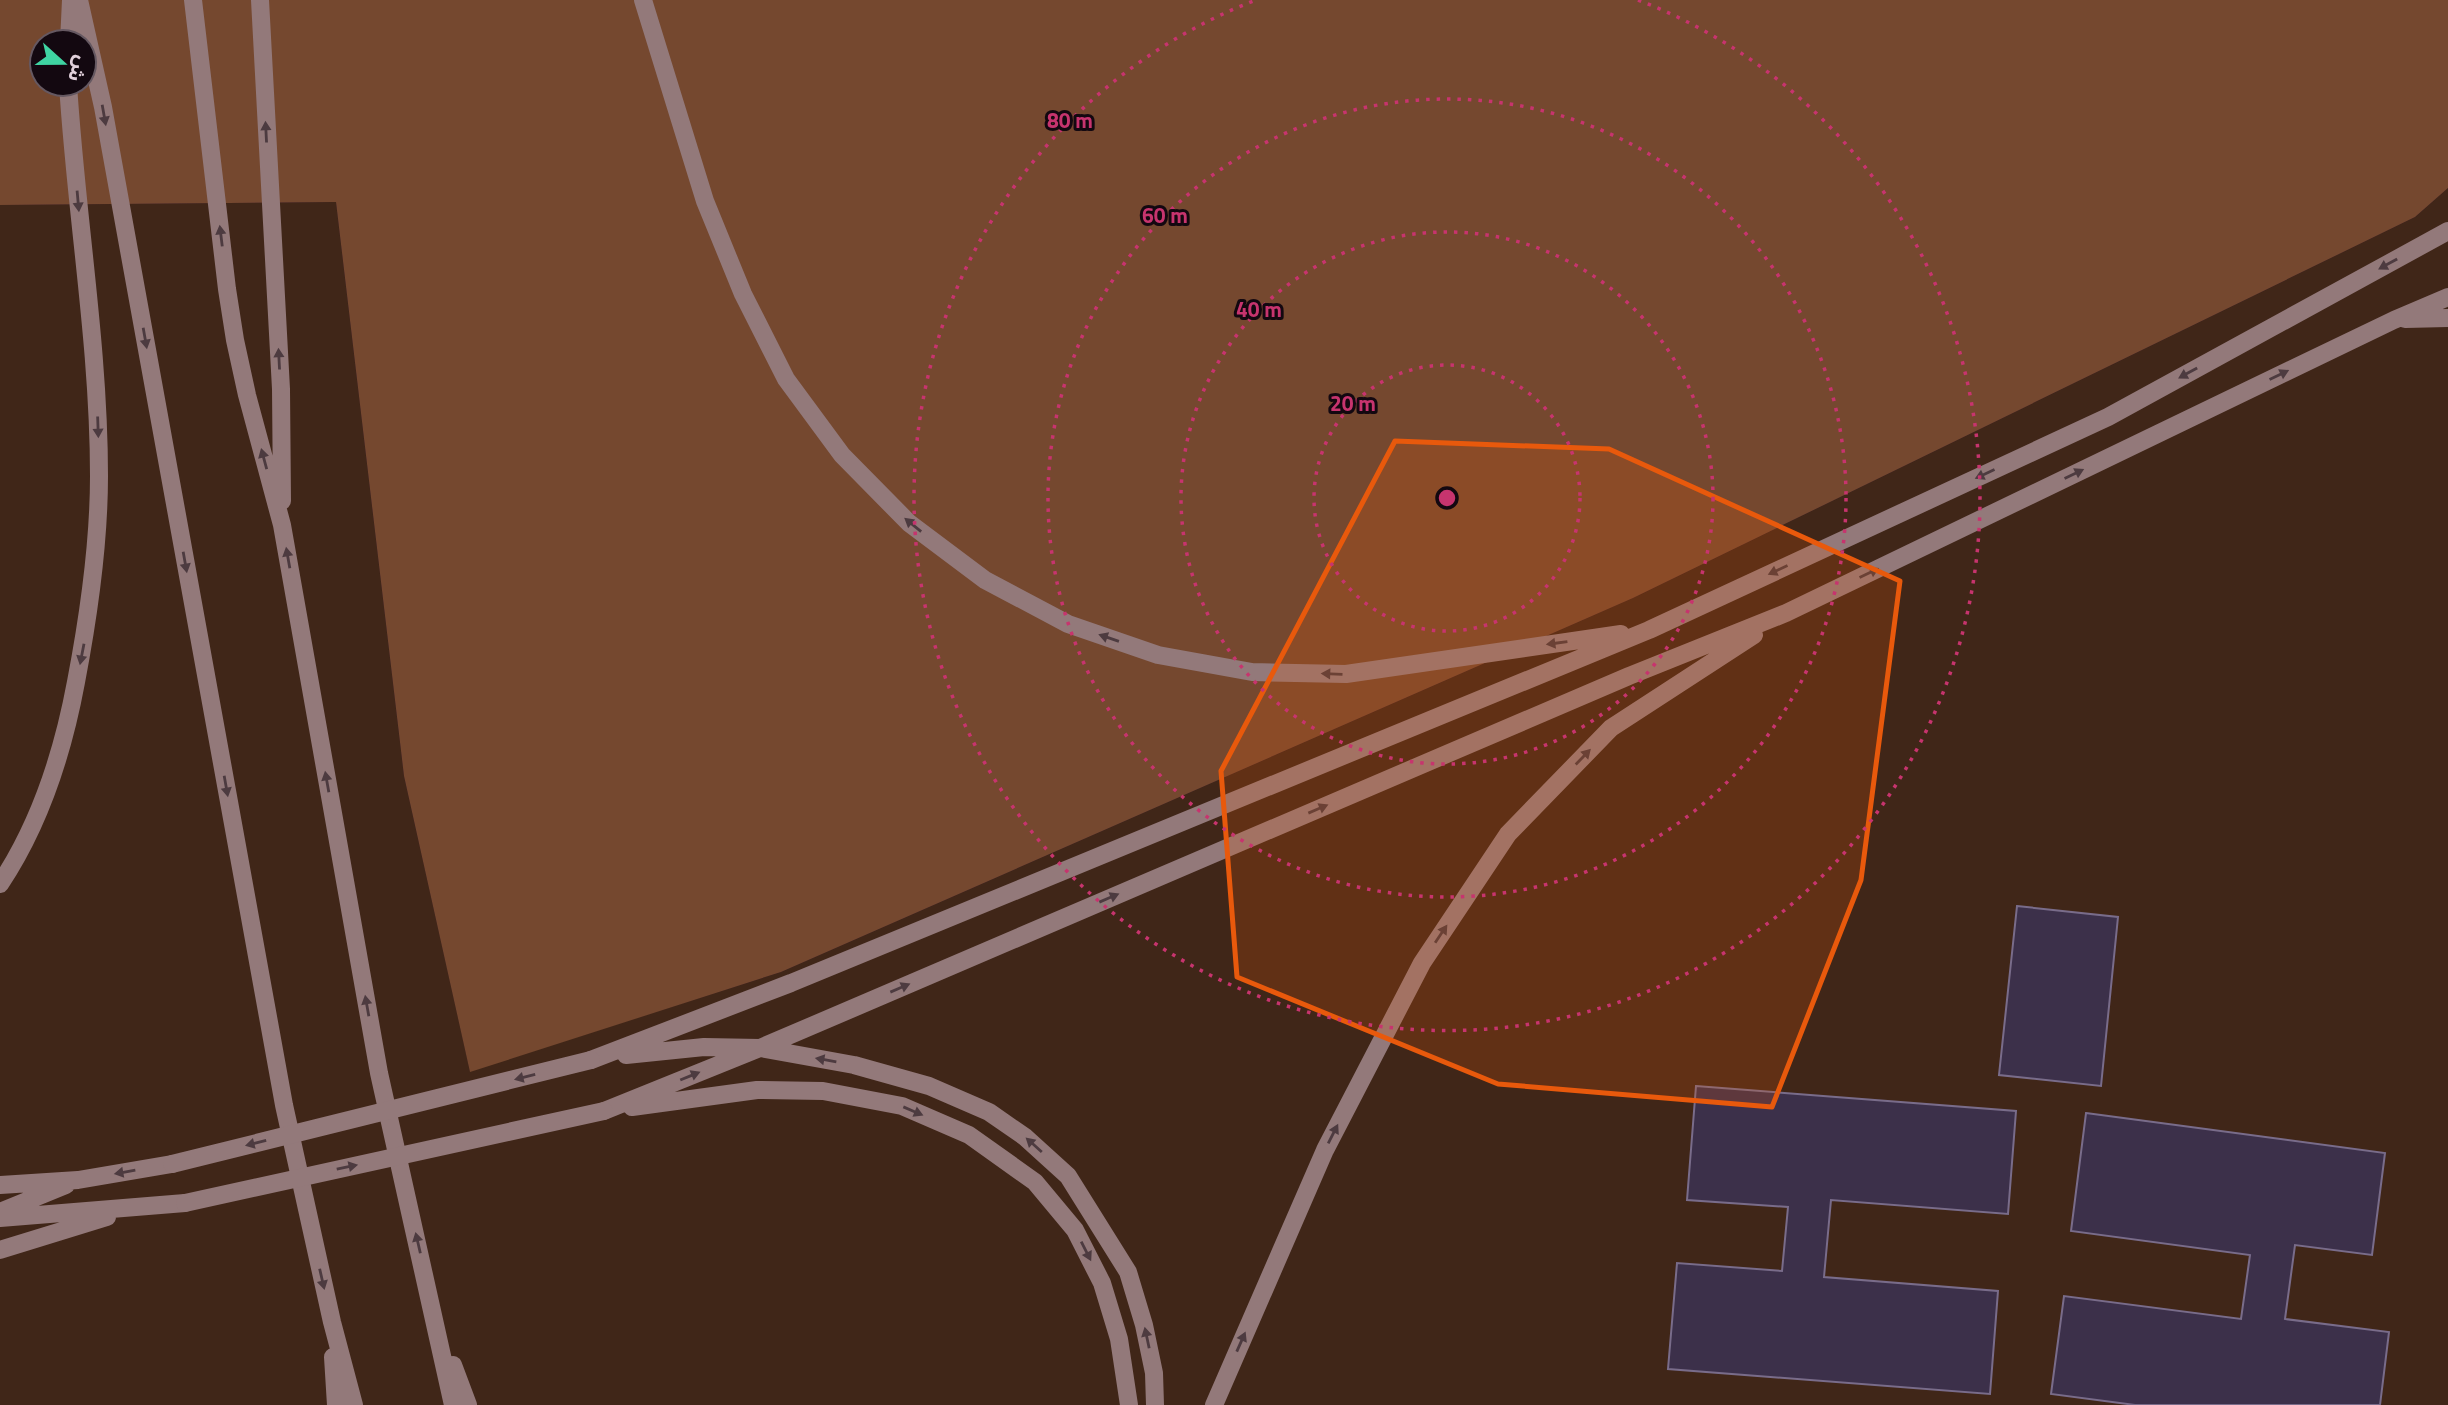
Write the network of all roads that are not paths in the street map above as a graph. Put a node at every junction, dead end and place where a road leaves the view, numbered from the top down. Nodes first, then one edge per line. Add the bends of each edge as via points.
1 (71, 0) edge
2 (79, 0) edge
3 (193, 0) edge
4 (260, 0) edge
5 (643, 0) edge
6 (70, 28) edge
7 (69, 98) edge
8 (2448, 231) edge
9 (2448, 297) edge
10 (2448, 318) edge
11 (2395, 320) junction
12 (282, 525) junction
13 (1786, 613) junction
14 (1649, 630) junction
15 (0, 884) edge
16 (760, 1048) junction
17 (591, 1060) junction
18 (604, 1111) junction
19 (78, 1180) junction
20 (0, 1185) edge
21 (142, 1206) junction
22 (0, 1212) edge
23 (0, 1218) edge
24 (0, 1250) edge
25 (433, 1310) junction
26 (331, 1322) junction
27 (336, 1405) edge
28 (354, 1405) edge
29 (453, 1405) edge
30 (468, 1405) edge
31 (1129, 1405) edge
32 (1155, 1405) edge
33 (1214, 1405) edge

1 - 6 main road
2 -> 26 main road via 103,107 284,1105
12 -> 3 main road via 235,340
12 -> 4 main road via 281,389
14 -> 5 main road via 1346,674 1252,672 1146,651 1068,624 985,580 909,523 842,456 786,379 743,294 705,201
7 -> 15 main road via 96,391 96,541 89,614 69,718 43,801
8 -> 14 main road via 2108,417
9 - 11 main road
10 - 11 main road
13 -> 11 main road
25 -> 12 main road via 379,1073
16 -> 13 main road
33 -> 13 main road via 1325,1150 1422,963 1508,834 1611,728
14 - 17 main road via 791,983
16 - 17 main road via 704,1047
18 -> 16 main road
32 -> 16 main road via 1154,1373 1128,1272 1068,1176 1025,1137 989,1112 929,1086 854,1065
17 -> 19 main road, bridge via 172,1164
21 -> 18 main road, bridge via 185,1203
18 -> 31 main road via 757,1090 823,1091 902,1106 969,1135 1035,1182 1075,1230 1102,1283
19 - 20 main road
19 - 22 main road
21 - 23 main road
21 - 24 main road
25 - 29 main road
25 - 30 main road
26 - 27 main road
26 - 28 main road

